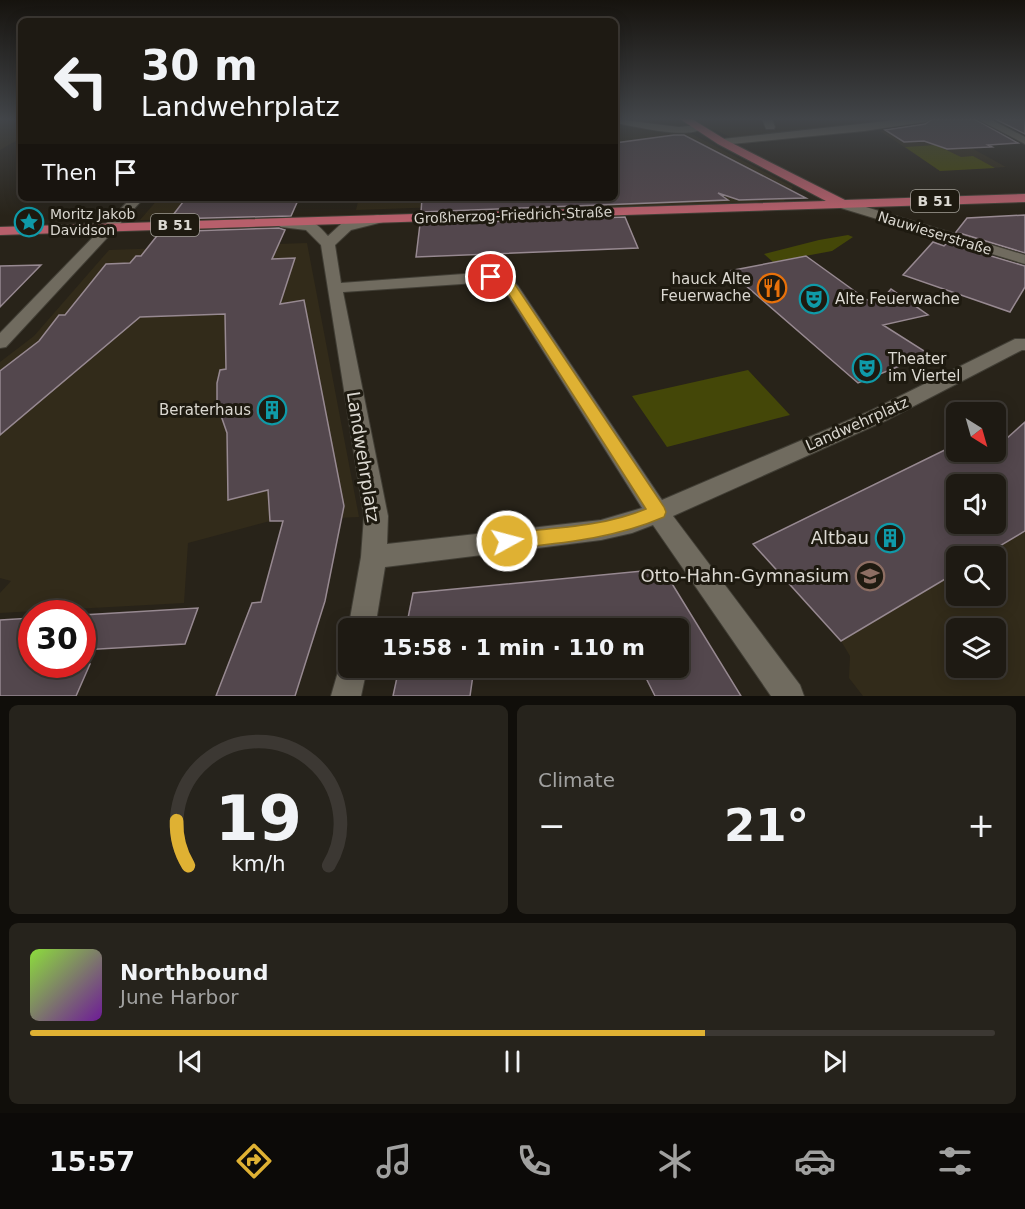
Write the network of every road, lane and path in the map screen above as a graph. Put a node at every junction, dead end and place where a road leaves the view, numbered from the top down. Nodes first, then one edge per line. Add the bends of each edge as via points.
1 (741, 151) edge
2 (1025, 198) edge
3 (135, 201) edge
4 (846, 205) junction
5 (383, 219) junction
6 (273, 222) junction
7 (158, 225) junction
8 (111, 227) junction
9 (61, 228) junction
10 (0, 231) edge
11 (96, 243) junction
12 (328, 244) junction
13 (1025, 260) edge
14 (334, 288) junction
15 (0, 343) edge
16 (1023, 344) edge
17 (657, 512) junction
18 (374, 557) junction
19 (363, 618) edge
20 (350, 678) edge
21 (346, 696) edge
22 (789, 696) edge

1 - 4 main road
2 - 4 main road, Großherzog-Friedrich-Straße / B 51
3 - 8 street
4 - 5 main road, Großherzog-Friedrich-Straße / B 51
4 - 13 street, Nauwieserstraße
5 - 6 main road, Großherzog-Friedrich-Straße / B 51
5 - 12 street via 346,226
6 - 7 main road, Großherzog-Friedrich-Straße / B 51
6 - 12 street via 310,226
7 - 8 main road, Großherzog-Friedrich-Straße / B 51
7 - 11 street via 118,232
8 - 9 main road, Großherzog-Friedrich-Straße
8 - 11 street
9 - 10 main road, Großherzog-Friedrich-Straße
9 - 11 street via 90,233
11 - 15 street
12 - 14 street, Landwehrplatz
14 - 17 street via 503,279
14 - 18 street, Landwehrplatz via 376,516
16 - 17 street, Landwehrplatz via 875,417
17 - 18 street, Landwehrplatz via 601,530
17 - 22 street
18 - 19 street
20 - 21 street

